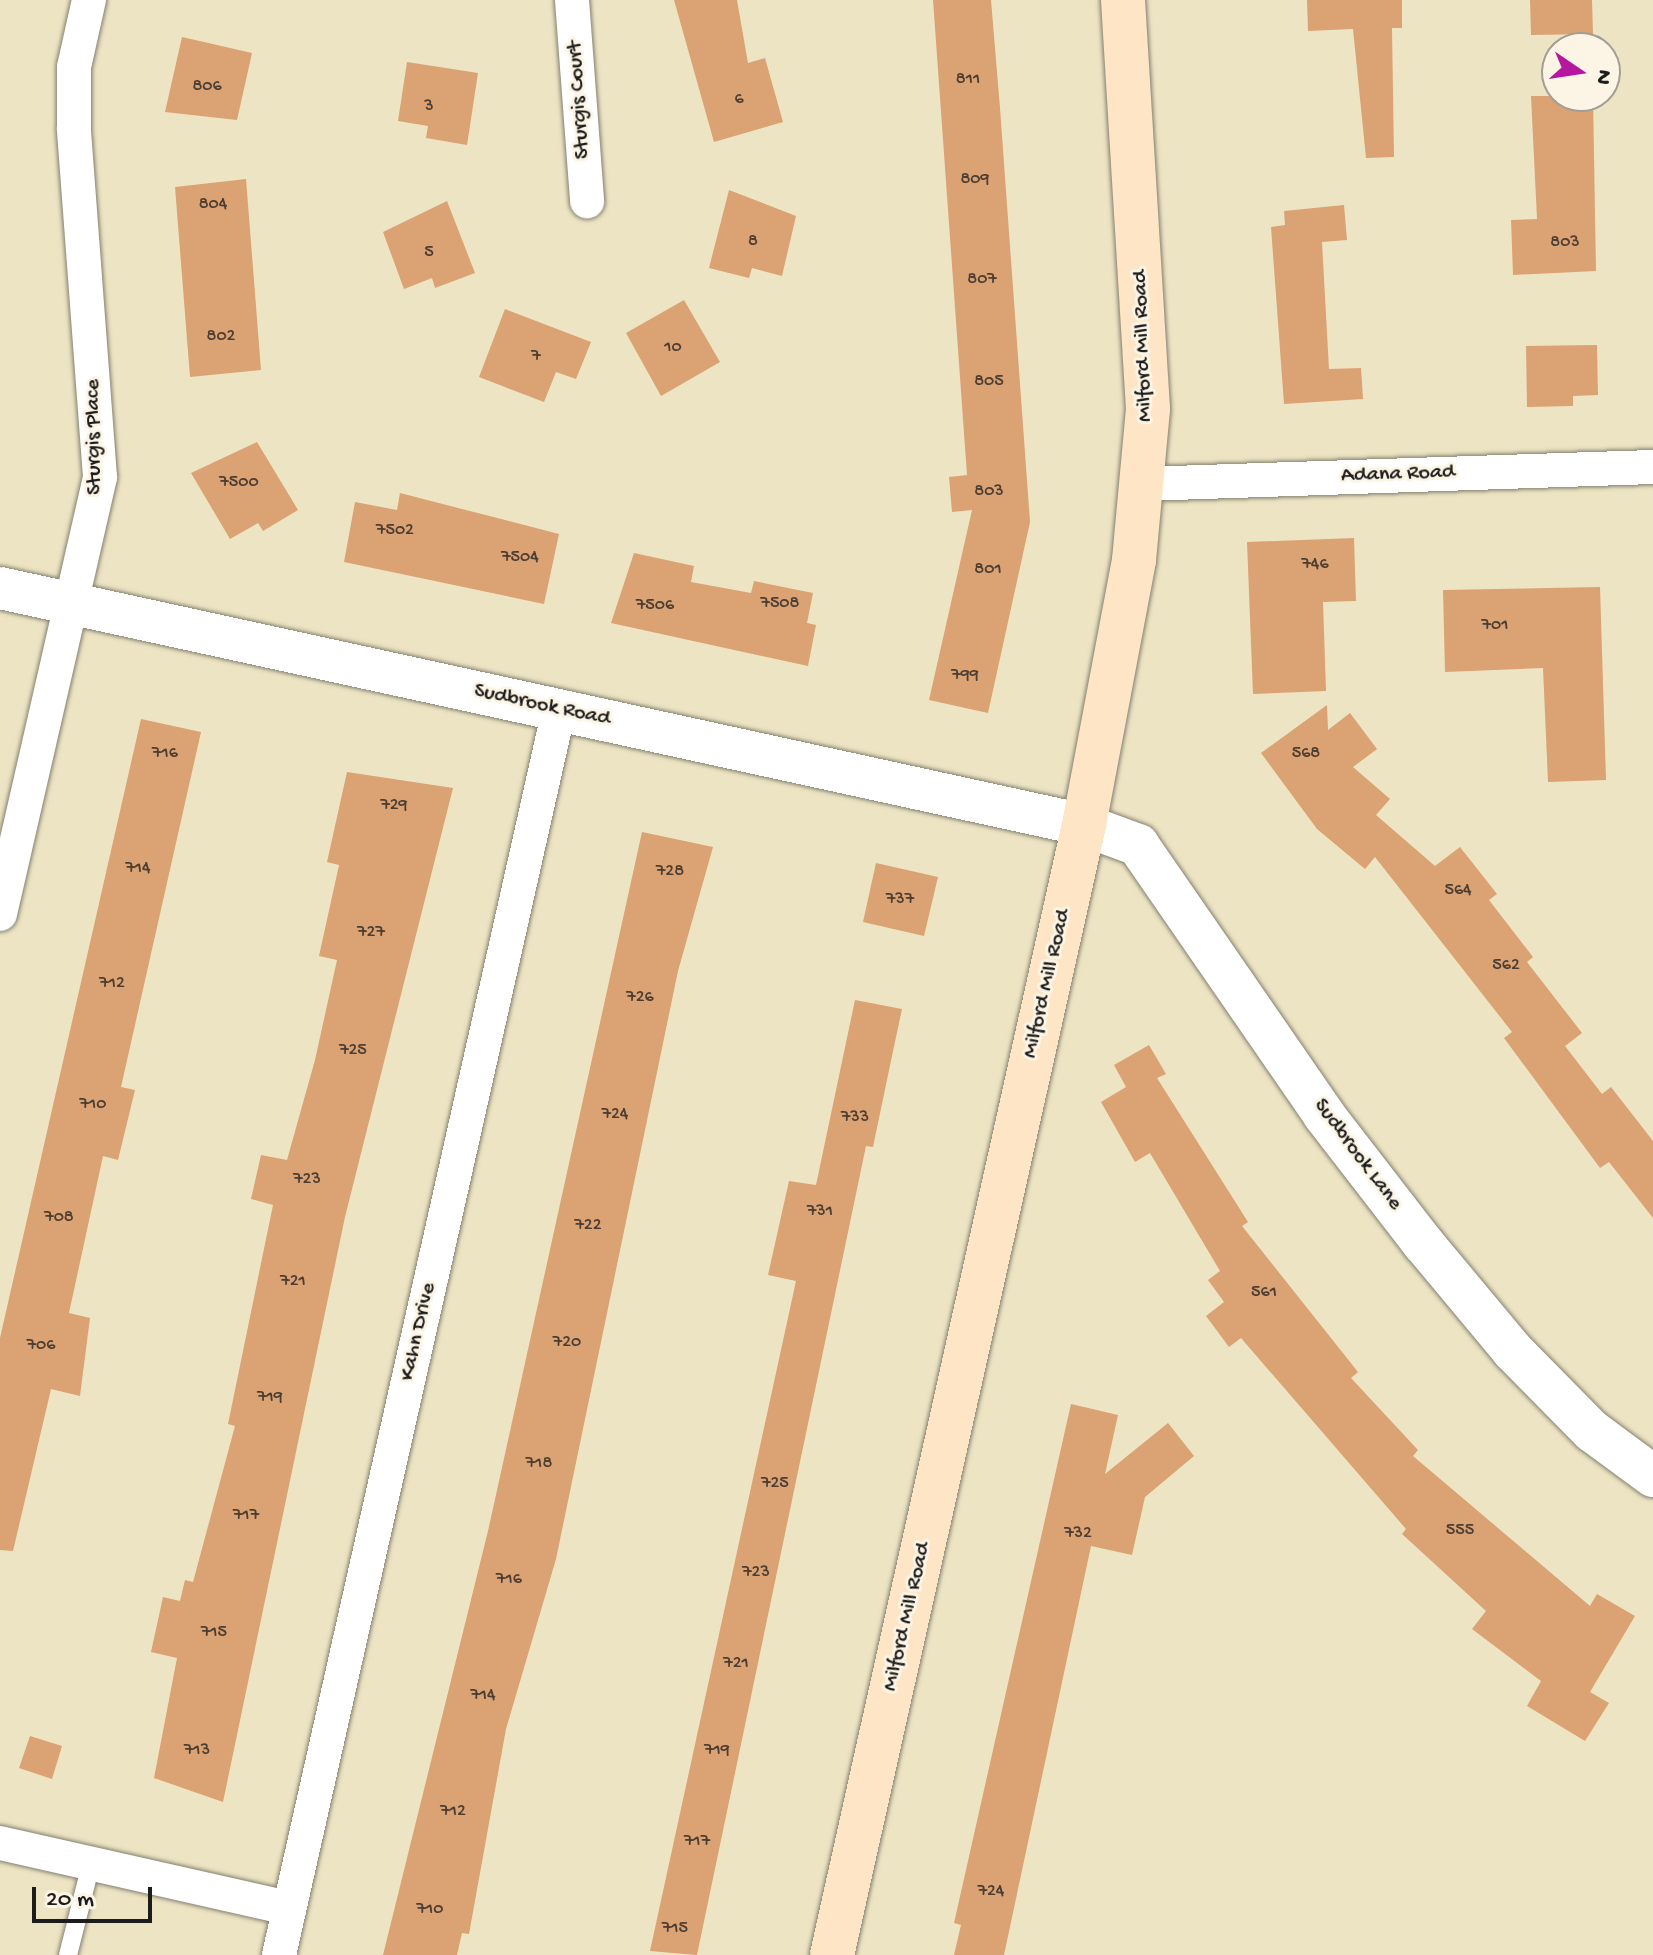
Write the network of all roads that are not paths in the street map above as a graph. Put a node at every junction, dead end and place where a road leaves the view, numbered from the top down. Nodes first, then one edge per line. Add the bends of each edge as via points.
1 (89, 0) edge
2 (572, 0) edge
3 (1123, 0) edge
4 (587, 201) dead end
5 (1653, 467) edge
6 (1143, 484) junction
7 (0, 588) edge
8 (72, 604) junction
9 (559, 710) junction
10 (1084, 825) junction
11 (0, 914) edge
12 (1653, 1476) edge
13 (0, 1843) edge
14 (91, 1864) junction
15 (289, 1908) junction
16 (68, 1955) edge
17 (279, 1955) edge
18 (832, 1955) edge

1 - 8 street, Sturgis Place via 74,67 74,128 100,477
2 - 4 street, Sturgis Court
3 - 6 main road, Milford Mill Road via 1145,321
5 - 6 street, Adana Road
6 - 10 main road, Milford Mill Road
7 - 8 street, Sudbrook Road
8 - 9 street, Sudbrook Road
8 - 11 street, Sturgis Place
9 - 10 street, Sudbrook Road
9 - 15 street, Kahn Drive
10 - 12 street, Sudbrook Lane via 1138,845 1324,1115 1423,1243 1512,1350 1592,1431
10 - 18 main road, Milford Mill Road
13 - 14 street
14 - 15 street
14 - 16 lane
15 - 17 street, Kahn Drive

